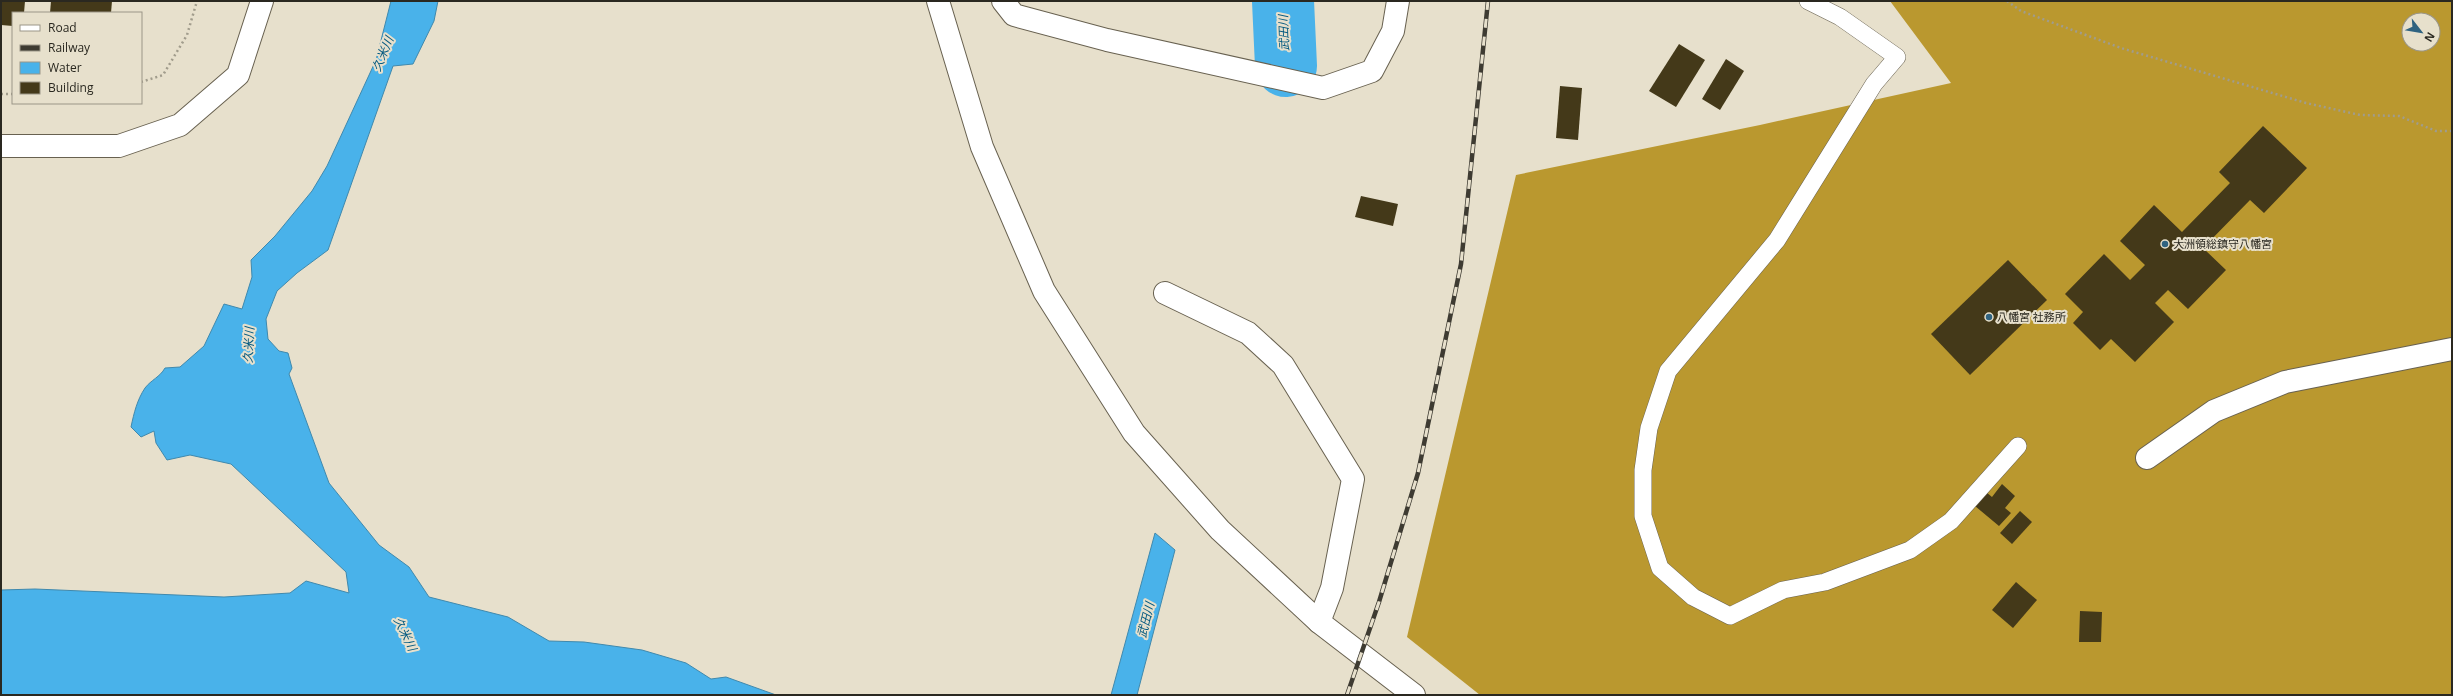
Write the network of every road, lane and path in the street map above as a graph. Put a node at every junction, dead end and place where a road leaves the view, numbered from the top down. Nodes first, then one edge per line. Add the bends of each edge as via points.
1 (197, 1) edge
2 (262, 1) edge
3 (938, 1) edge
4 (1003, 1) edge
5 (1398, 1) edge
6 (1808, 1) edge
7 (2007, 1) edge
8 (142, 82) edge
9 (1, 94) edge
10 (12, 94) edge
11 (2452, 131) edge
12 (1, 146) edge
13 (1165, 293) dead end
14 (2452, 349) edge
15 (2018, 446) dead end
16 (2147, 458) dead end
17 (1319, 622) junction
18 (1414, 695) edge

1 - 8 path via 187,35 163,75
2 - 12 street via 238,75 180,125 119,146
3 - 17 street via 982,147 1044,292 1134,433 1220,530
4 - 5 street via 1014,15 1107,40 1323,88 1372,71 1393,31
6 - 15 lane via 1840,17 1897,57 1874,84 1777,240 1668,371 1649,428 1643,470 1643,516 1660,568 1693,597 1730,616 1783,590 1824,582 1910,550 1951,521
7 - 11 path via 2021,11 2121,48 2306,103 2360,114 2398,116 2436,131
9 - 10 path
13 - 17 street via 1248,333 1284,365 1353,479 1332,588
14 - 16 street via 2285,382 2214,411
17 - 18 street

